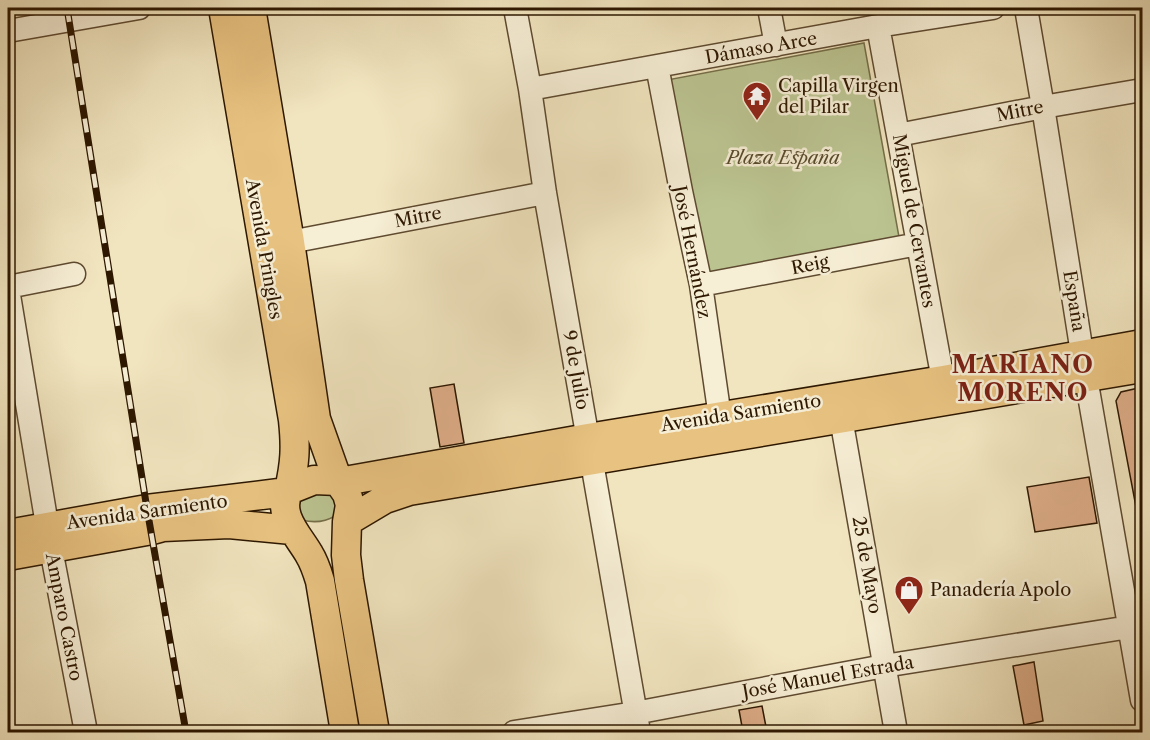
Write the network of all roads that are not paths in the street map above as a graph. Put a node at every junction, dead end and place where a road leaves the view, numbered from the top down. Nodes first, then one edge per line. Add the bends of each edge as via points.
1 (139, 8) edge
2 (223, 8) edge
3 (252, 8) edge
4 (515, 8) edge
5 (769, 8) edge
6 (993, 8) edge
7 (1026, 8) edge
8 (878, 26) junction
9 (8, 31) edge
10 (776, 45) junction
11 (657, 66) junction
12 (530, 89) junction
13 (1143, 90) edge
14 (1043, 107) junction
15 (898, 135) junction
16 (546, 193) junction
17 (290, 242) junction
18 (918, 244) junction
19 (75, 274) dead end
20 (701, 285) junction
21 (8, 288) edge
22 (1143, 344) edge
23 (1084, 366) junction
24 (1143, 368) edge
25 (943, 380) junction
26 (838, 408) junction
27 (722, 428) junction
28 (590, 450) junction
29 (339, 482) junction
30 (288, 491) junction
31 (348, 522) junction
32 (292, 530) junction
33 (8, 534) edge
34 (50, 538) junction
35 (8, 556) edge
36 (1136, 626) edge
37 (884, 666) junction
38 (1143, 700) edge
39 (637, 723) edge
40 (86, 732) edge
41 (345, 732) edge
42 (375, 732) edge
43 (514, 732) edge
44 (896, 732) edge

1 - 9 street
2 - 30 main road, Avenida Pringles via 293,420 296,445
3 - 17 main road, Avenida Pringles
4 - 12 street, 9 de Julio
5 - 10 street
6 - 8 street, Dámaso Arce
7 - 14 street, España
8 - 10 street, Dámaso Arce
8 - 15 street, Miguel de Cervantes
10 - 11 street, Dámaso Arce
11 - 12 street, Dámaso Arce
11 - 20 street, José Hernández
12 - 16 street, 9 de Julio
13 - 14 street, Mitre
14 - 15 street, Mitre
14 - 23 street, España
15 - 18 street, Miguel de Cervantes
16 - 17 street, Mitre
16 - 28 street, 9 de Julio
17 - 29 main road, Avenida Pringles via 316,419
18 - 20 street, Reig
18 - 25 street, Miguel de Cervantes
19 - 21 street
20 - 27 street, José Hernández
21 - 34 street, Amparo Castro
22 - 23 main road, Avenida Sarmiento
23 - 24 main road, Avenida Sarmiento
23 - 25 main road, Avenida Sarmiento
23 - 26 main road, Avenida Sarmiento
23 - 36 street, España
25 - 26 main road, Avenida Sarmiento
26 - 27 main road, Avenida Sarmiento
26 - 37 street, 25 de Mayo
27 - 28 main road, Avenida Sarmiento
28 - 29 main road, Avenida Sarmiento
28 - 31 main road, Avenida Sarmiento via 409,491 385,499
28 - 39 street, 9 de Julio
29 - 30 main road via 314,480
29 - 31 main road via 350,505
30 - 32 main road via 285,504
30 - 34 main road, Avenida Sarmiento via 147,509
31 - 32 main road via 324,533
31 - 42 main road via 349,580
32 - 34 main road, Avenida Sarmiento via 229,524
32 - 41 main road via 309,553 320,580
33 - 34 main road, Avenida Sarmiento
34 - 35 main road, Avenida Sarmiento
34 - 40 street, Amparo Castro
36 - 37 street, José Manuel Estrada
36 - 38 street, España
37 - 39 street, José Manuel Estrada
37 - 44 street, 25 de Mayo
39 - 43 street, José Manuel Estrada

